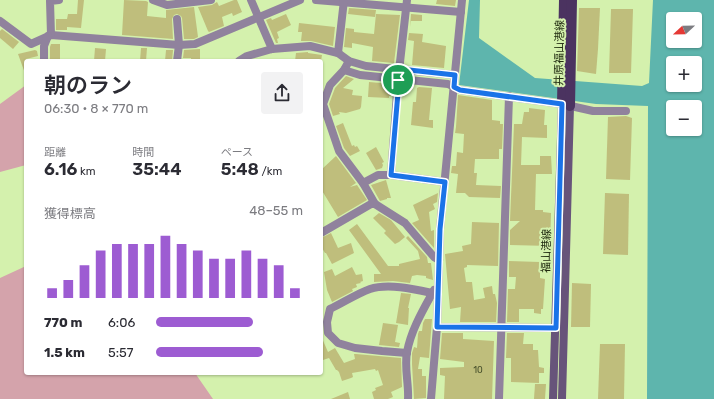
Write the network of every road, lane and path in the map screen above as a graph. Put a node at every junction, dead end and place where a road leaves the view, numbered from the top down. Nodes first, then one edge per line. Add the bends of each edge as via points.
1 (59, 0) edge
2 (153, 0) edge
3 (212, 0) edge
4 (251, 0) edge
5 (299, 0) edge
6 (316, 0) edge
7 (462, 0) edge
8 (564, 0) edge
9 (572, 0) edge
10 (344, 1) edge
11 (407, 4) edge
12 (461, 12) junction
13 (259, 17) junction
14 (177, 19) dead end
15 (0, 21) edge
16 (49, 35) junction
17 (179, 45) junction
18 (272, 49) junction
19 (338, 53) junction
20 (44, 59) edge
21 (177, 59) edge
22 (242, 59) edge
23 (349, 62) junction
24 (400, 69) junction
25 (344, 70) junction
26 (455, 75) junction
27 (567, 76) junction
28 (398, 80) junction
29 (454, 87) junction
30 (509, 96) junction
31 (566, 103) junction
32 (626, 111) dead end
33 (325, 122) edge
34 (391, 175) junction
35 (445, 182) junction
36 (363, 183) junction
37 (375, 204) junction
38 (323, 232) edge
39 (439, 260) junction
40 (439, 285) junction
41 (432, 293) junction
42 (437, 327) junction
43 (501, 328) junction
44 (556, 328) junction
45 (407, 353) junction
46 (408, 399) edge
47 (431, 399) edge
48 (499, 399) edge
49 (553, 399) edge
50 (562, 399) edge

1 - 16 street via 50,1
2 - 3 street via 167,5
4 - 13 street
5 - 13 street
6 - 10 street
7 - 12 street
8 - 27 main road, 井原福山港線
9 - 27 main road, 井原福山港線
10 - 11 street
10 - 19 street
11 - 12 street
11 - 24 street
12 - 26 street
13 - 17 street via 195,44
13 - 18 street
14 - 17 street
15 - 16 street via 32,44
16 - 17 street
16 - 20 street via 44,46
17 - 21 street
18 - 19 street via 310,46
18 - 22 street
19 - 23 street
23 - 24 street
23 - 25 street
24 - 26 street
24 - 28 street
25 - 28 street via 360,75
25 - 33 street via 330,84 323,104
26 - 29 street
27 - 31 main road, 井原福山港線
28 - 29 street via 448,84
28 - 34 street
29 - 30 street
29 - 35 street
30 - 31 street
30 - 43 street
31 - 32 street via 593,111
31 - 44 main road, 福山港線
31 - 50 main road, 福山港線
33 - 36 street via 339,152
34 - 35 street
34 - 36 street via 378,175
35 - 39 street
36 - 37 street
37 - 38 street
37 - 39 street via 405,223
39 - 40 street
40 - 41 street
40 - 42 street
41 - 45 street via 417,320
41 - 45 street via 408,288 382,287 370,289 330,309 326,322 328,333 338,343
42 - 43 street
42 - 47 street
43 - 44 street
43 - 48 street
44 - 49 main road, 福山港線
45 - 46 street

